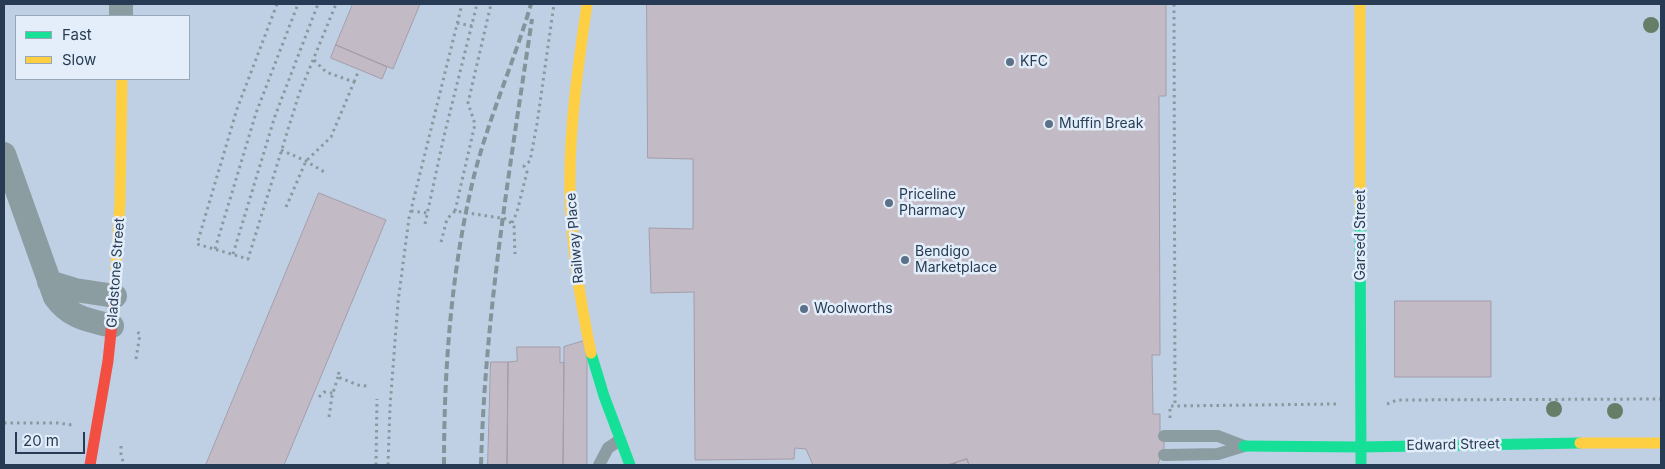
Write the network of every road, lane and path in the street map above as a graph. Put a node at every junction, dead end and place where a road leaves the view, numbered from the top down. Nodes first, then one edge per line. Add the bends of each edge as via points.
1 (277, 4) edge
2 (298, 4) edge
3 (318, 4) edge
4 (336, 4) edge
5 (462, 4) edge
6 (477, 4) edge
7 (491, 4) edge
8 (554, 4) edge
9 (587, 4) edge
10 (1174, 4) edge
11 (1360, 4) edge
12 (457, 23) junction
13 (472, 26) junction
14 (313, 59) junction
15 (359, 70) dead end
16 (122, 80) edge
17 (354, 82) junction
18 (281, 150) junction
19 (4, 154) edge
20 (306, 161) junction
21 (326, 173) dead end
22 (286, 207) dead end
23 (411, 211) junction
24 (455, 211) junction
25 (428, 213) junction
26 (512, 223) junction
27 (425, 224) dead end
28 (441, 242) dead end
29 (215, 249) junction
30 (233, 254) junction
31 (515, 254) dead end
32 (49, 282) junction
33 (115, 296) junction
34 (112, 326) junction
35 (338, 372) dead end
36 (338, 377) junction
37 (367, 386) dead end
38 (333, 392) junction
39 (319, 397) dead end
40 (377, 399) dead end
41 (1661, 399) edge
42 (1341, 404) dead end
43 (1381, 404) dead end
44 (1174, 405) junction
45 (329, 417) dead end
46 (4, 423) edge
47 (96, 431) junction
48 (1167, 436) joint
49 (121, 437) dead end
50 (620, 440) junction
51 (1661, 443) edge
52 (1244, 446) junction
53 (1361, 447) junction
54 (1164, 455) dead end
55 (90, 465) edge
56 (124, 465) edge
57 (376, 465) edge
58 (388, 465) edge
59 (599, 465) edge
60 (630, 465) edge
61 (1361, 465) edge

1 - 29 path via 236,109 197,244
2 - 29 path via 253,120
3 - 30 path via 274,116
4 - 14 path
5 - 12 path
6 - 13 path
7 - 24 path via 468,103 475,124
8 - 26 path via 530,161 524,166 527,172 518,212
9 - 50 street, Railway Place via 574,108 571,223 592,356
10 - 44 path
11 - 53 street, Garsed Street
12 - 13 path
12 - 23 path
13 - 25 path
14 - 17 path via 326,72
14 - 18 path
15 - 17 path
16 - 33 street, Gladstone Street via 120,238
17 - 20 path via 331,137
18 - 20 path
18 - 30 path via 248,259
19 - 32 street
20 - 21 path
20 - 22 path
23 - 25 path
23 - 58 path via 398,302
24 - 26 path via 507,219
24 - 28 path via 449,215
25 - 27 path
26 - 31 path via 516,233
29 - 30 path
32 - 33 street
32 - 34 street via 60,304 73,315
33 - 34 street, Gladstone Street
34 - 47 street, Gladstone Street
35 - 36 path
36 - 37 path
36 - 38 path
38 - 39 path via 324,392
38 - 45 path
40 - 57 path
41 - 43 path via 1397,400
42 - 44 path
44 - 48 path via 1170,406
46 - 47 path via 58,423
47 - 55 street, Gladstone Street
48 - 52 lane via 1218,436
49 - 56 path
50 - 59 lane via 608,448
50 - 60 street, Railway Place
51 - 53 street, Edward Street
52 - 53 street, Edward Street
52 - 54 lane via 1218,454
53 - 61 street, Garsed Street

